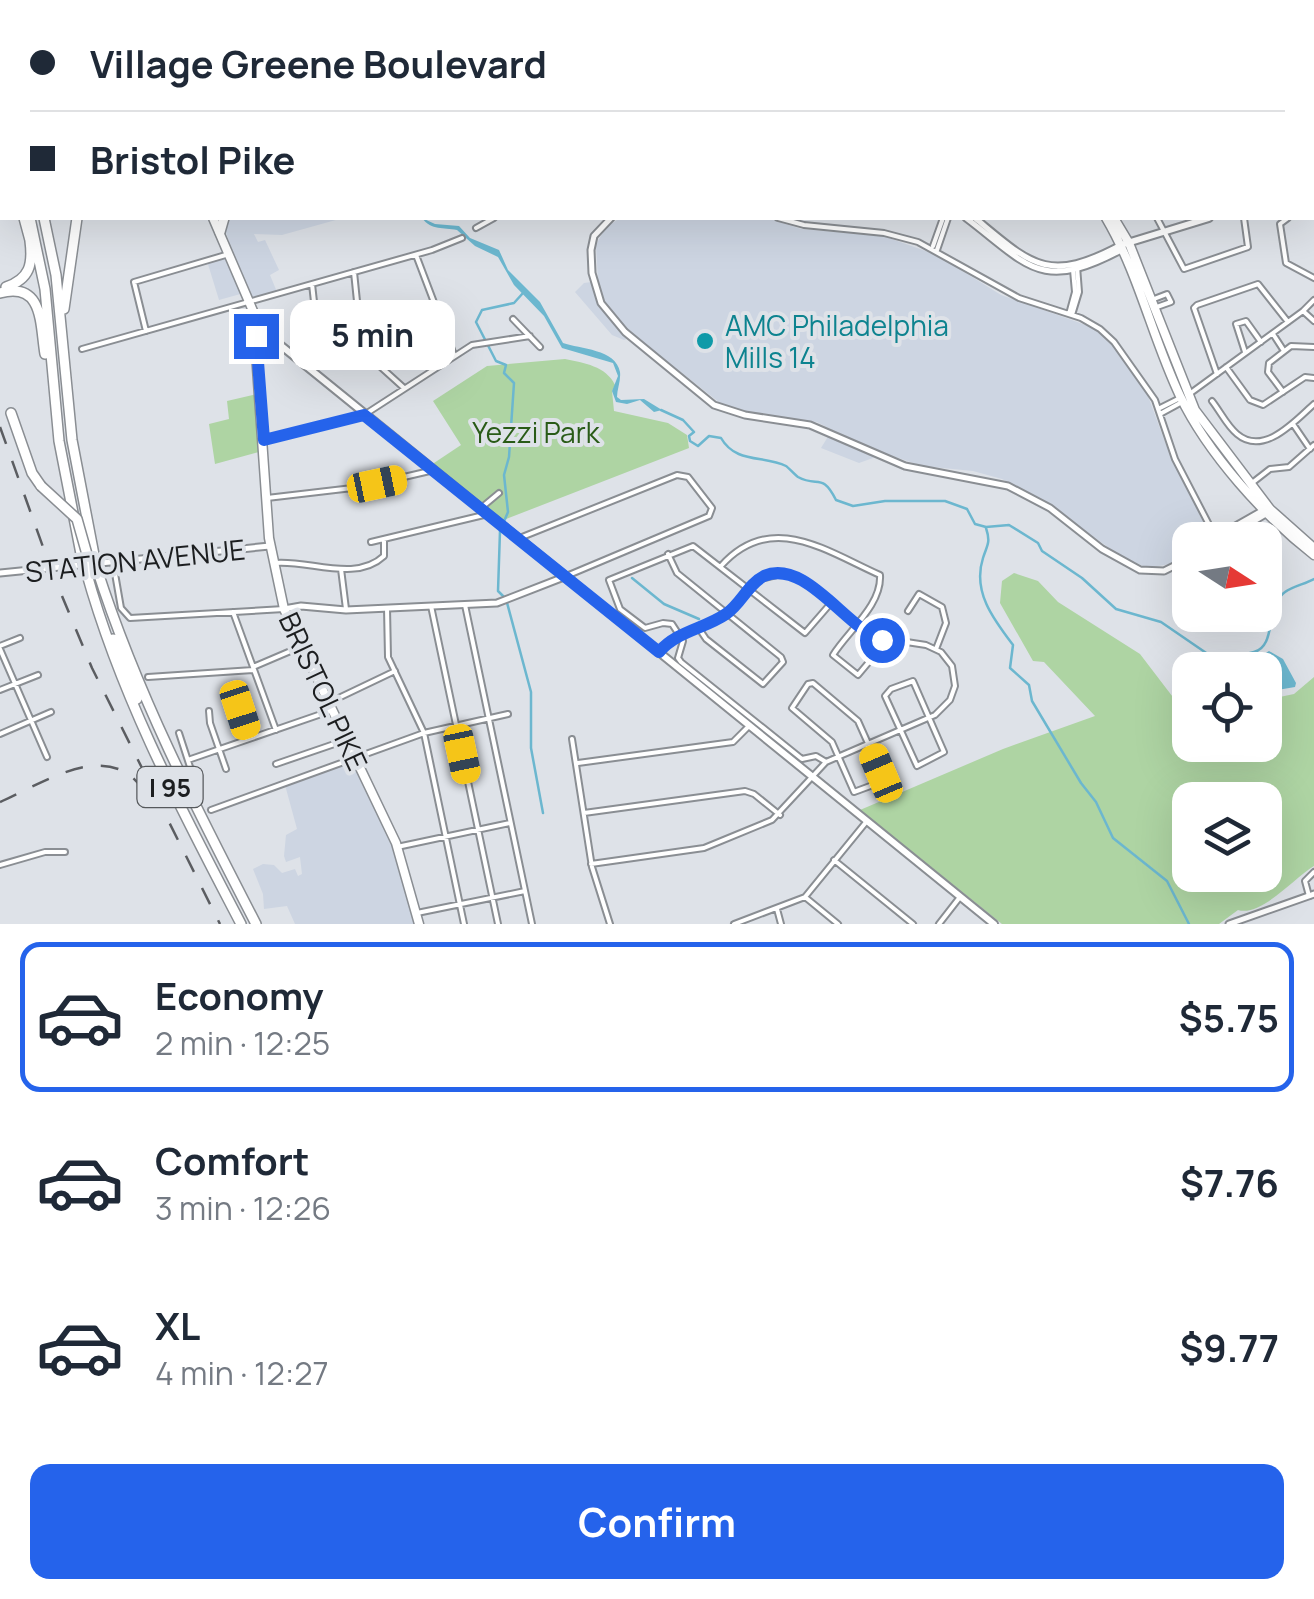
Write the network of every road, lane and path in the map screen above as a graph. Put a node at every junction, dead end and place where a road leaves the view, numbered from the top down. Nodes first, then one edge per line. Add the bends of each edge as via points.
1 (27, 220) edge
2 (28, 220) edge
3 (44, 220) edge
4 (77, 220) edge
5 (214, 220) edge
6 (223, 220) edge
7 (490, 220) edge
8 (609, 220) edge
9 (785, 220) edge
10 (944, 220) edge
11 (969, 220) edge
12 (977, 220) edge
13 (1107, 220) edge
14 (1115, 220) edge
15 (1158, 220) edge
16 (1203, 220) edge
17 (1244, 220) edge
18 (1285, 220) edge
19 (476, 228) dead end
20 (220, 232) junction
21 (1165, 233) junction
22 (30, 238) junction
23 (462, 238) dead end
24 (1125, 245) junction
25 (934, 249) junction
26 (230, 254) junction
27 (416, 254) junction
28 (1075, 268) junction
29 (354, 272) junction
30 (1314, 278) edge
31 (312, 284) junction
32 (0, 291) edge
33 (1314, 300) edge
34 (251, 302) junction
35 (434, 306) junction
36 (1303, 312) junction
37 (1071, 314) junction
38 (513, 320) dead end
39 (1288, 322) junction
40 (1314, 322) edge
41 (256, 329) junction
42 (146, 331) junction
43 (1272, 334) junction
44 (530, 336) junction
45 (1261, 342) junction
46 (540, 347) dead end
47 (1314, 347) edge
48 (82, 349) dead end
49 (64, 351) junction
50 (1284, 351) junction
51 (363, 352) junction
52 (1246, 353) junction
53 (45, 354) junction
54 (454, 356) junction
55 (1226, 367) junction
56 (312, 371) junction
57 (1217, 374) junction
58 (1314, 378) edge
59 (404, 388) junction
60 (1283, 392) junction
61 (1184, 398) junction
62 (1212, 401) dead end
63 (1314, 404) edge
64 (1159, 411) junction
65 (11, 413) dead end
66 (364, 415) junction
67 (1293, 424) junction
68 (1231, 426) junction
69 (264, 440) junction
70 (1214, 442) junction
71 (1312, 447) edge
72 (434, 470) junction
73 (1250, 484) junction
74 (499, 492) dead end
75 (267, 498) junction
76 (484, 511) junction
77 (1267, 511) junction
78 (1208, 522) edge
79 (1247, 522) edge
80 (75, 528) junction
81 (384, 538) junction
82 (518, 539) junction
83 (371, 542) dead end
84 (270, 546) junction
85 (1314, 552) edge
86 (668, 554) junction
87 (113, 562) junction
88 (274, 563) junction
89 (722, 566) junction
90 (1172, 567) edge
91 (92, 568) junction
92 (340, 569) junction
93 (0, 573) edge
94 (564, 577) junction
95 (750, 589) junction
96 (831, 603) junction
97 (464, 605) junction
98 (431, 606) junction
99 (387, 608) junction
100 (284, 609) junction
101 (346, 610) junction
102 (908, 611) dead end
103 (233, 612) junction
104 (727, 614) junction
105 (857, 624) junction
106 (698, 627) junction
107 (680, 634) junction
108 (20, 638) dead end
109 (881, 640) junction
110 (0, 647) edge
111 (301, 647) junction
112 (936, 649) junction
113 (659, 652) junction
114 (254, 668) junction
115 (394, 671) junction
116 (38, 675) dead end
117 (148, 677) dead end
118 (17, 683) junction
119 (0, 690) edge
120 (330, 707) junction
121 (240, 710) dead end
122 (51, 712) dead end
123 (209, 712) dead end
124 (508, 714) dead end
125 (930, 717) junction
126 (488, 718) junction
127 (33, 719) junction
128 (456, 725) junction
129 (749, 725) junction
130 (276, 730) junction
131 (899, 730) junction
132 (424, 732) junction
133 (178, 733) dead end
134 (0, 734) edge
135 (250, 738) junction
136 (572, 739) dead end
137 (346, 740) junction
138 (869, 743) junction
139 (218, 749) junction
140 (838, 756) junction
141 (47, 758) dead end
142 (355, 758) junction
143 (188, 760) junction
144 (826, 762) junction
145 (276, 764) dead end
146 (578, 764) junction
147 (226, 770) dead end
148 (192, 773) dead end
149 (812, 776) junction
150 (211, 810) dead end
151 (584, 813) junction
152 (780, 815) junction
153 (867, 821) junction
154 (510, 823) junction
155 (477, 830) junction
156 (445, 837) junction
157 (397, 846) junction
158 (65, 852) dead end
159 (834, 860) junction
160 (591, 864) junction
161 (0, 866) edge
162 (1314, 872) edge
163 (525, 891) junction
164 (1311, 895) edge
165 (805, 897) junction
166 (960, 897) junction
167 (492, 898) junction
168 (459, 904) junction
169 (776, 909) junction
170 (417, 914) junction
171 (241, 924) edge
172 (256, 924) edge
173 (419, 924) edge
174 (464, 924) edge
175 (498, 924) edge
176 (532, 924) edge
177 (610, 924) edge
178 (737, 924) edge
179 (781, 924) edge
180 (838, 924) edge
181 (914, 924) edge
182 (939, 924) edge
183 (994, 924) edge
184 (1229, 924) edge

1 - 22 highway
2 - 80 highway, I 95 via 44,279 56,420
3 - 49 highway, I 95
4 - 49 highway
5 - 20 main road, BRISTOL PIKE
6 - 20 highway
7 - 19 street
8 - 90 street via 591,250 601,303 624,332 714,405 810,425 905,466 1008,486 1140,570
9 - 25 street via 884,233
10 - 25 street
11 - 28 street via 1024,264 1049,272
12 - 28 street via 1027,259
13 - 24 main road
14 - 24 main road
15 - 21 street
16 - 21 main road
17 - 21 street via 1246,248 1184,269
18 - 30 street via 1280,224 1288,264
20 - 26 main road, BRISTOL PIKE
21 - 24 main road
22 - 32 highway via 28,274
22 - 53 highway
23 - 27 street
24 - 28 street
24 - 61 main road
25 - 37 street via 1019,298
26 - 34 main road, BRISTOL PIKE
26 - 42 street via 135,281
27 - 29 street
27 - 35 street
28 - 37 street
29 - 31 street
29 - 51 street
31 - 34 street
31 - 56 street via 320,355
32 - 53 highway via 34,300
33 - 36 street
34 - 41 main road, BRISTOL PIKE
34 - 42 street
35 - 51 street
35 - 54 street
36 - 39 street
36 - 40 street
37 - 64 street via 1110,338
38 - 44 street
39 - 43 street
39 - 57 street via 1258,284 1201,302 1194,308
41 - 56 main road
41 - 69 main road, BRISTOL PIKE
42 - 48 street
43 - 45 street
43 - 50 street
44 - 46 street
44 - 54 street via 488,341
45 - 52 street
45 - 52 street via 1246,321 1236,324
47 - 50 street
49 - 91 highway, I 95
50 - 60 street via 1268,367
51 - 59 street
52 - 55 street
53 - 80 highway via 55,446
54 - 59 street
55 - 57 street
55 - 60 street via 1253,403 1267,404
56 - 66 main road
57 - 61 street
58 - 60 street
59 - 66 street
61 - 64 street
61 - 70 main road
62 - 68 street
63 - 67 street
64 - 78 street
65 - 91 highway, bridge via 32,473 77,518
66 - 69 street
66 - 72 main road
67 - 68 street via 1260,439 1242,437
67 - 71 street
68 - 70 street
69 - 75 main road, BRISTOL PIKE
70 - 73 main road
70 - 77 main road
71 - 73 street via 1289,467 1270,469
72 - 75 street
72 - 76 main road
73 - 77 main road
74 - 76 street
75 - 84 main road, BRISTOL PIKE
76 - 81 street
76 - 82 main road
77 - 79 street
77 - 85 main road
80 - 91 highway, I 95, bridge via 82,559
81 - 83 street
81 - 92 street via 386,553 379,561
82 - 94 main road
82 - 94 street via 684,475 713,512
84 - 87 street, STATION AVENUE
84 - 88 main road, BRISTOL PIKE
86 - 89 street via 695,546
86 - 104 street via 677,573
86 - 107 street via 609,583 620,609 638,626 669,623
87 - 93 street, STATION AVENUE
87 - 103 street via 125,616
88 - 92 street
88 - 100 main road, BRISTOL PIKE
89 - 95 street
89 - 105 street via 765,538 816,546 882,576
91 - 171 highway, I 95 via 117,668 139,723
91 - 172 highway, I 95 via 140,706
92 - 101 street
94 - 97 street via 507,601
94 - 113 main road
95 - 96 street via 764,576 784,573
95 - 96 street via 804,633
95 - 104 street
96 - 105 street
97 - 98 street
97 - 126 street
98 - 99 street
98 - 128 street
99 - 101 street
99 - 115 street
100 - 101 street
100 - 103 street
100 - 111 main road, BRISTOL PIKE
102 - 112 street via 920,594 942,607 946,623
103 - 114 street
104 - 106 street
104 - 106 street via 783,660 765,684
105 - 109 street
105 - 109 street via 833,654 856,675
106 - 107 street
107 - 113 street
107 - 144 street via 678,658 802,759
108 - 110 street
109 - 112 street
110 - 118 street
111 - 114 street
111 - 120 main road, BRISTOL PIKE
112 - 125 street via 950,661 955,686 946,706
113 - 129 main road
114 - 117 street
114 - 130 street
115 - 120 street
115 - 132 street
116 - 118 street
118 - 119 street
118 - 127 street
120 - 130 street
120 - 137 main road, BRISTOL PIKE
121 - 135 street
122 - 127 street
123 - 139 street
124 - 126 street
125 - 131 street
125 - 131 street via 915,682 908,682 885,696
125 - 131 street via 944,754 919,766
126 - 128 street
126 - 154 street
127 - 134 street
127 - 141 street
128 - 132 street
128 - 155 street
129 - 146 street via 733,742
129 - 149 main road
130 - 135 street
131 - 138 street
132 - 142 street
132 - 156 street
133 - 143 street
135 - 139 street
136 - 146 street
137 - 142 main road, BRISTOL PIKE
137 - 145 street
138 - 140 street
138 - 140 street via 881,782 854,792
138 - 140 street via 858,720 810,683 791,708 829,739
139 - 143 street
139 - 147 street
140 - 144 street
142 - 150 street
142 - 157 main road, BRISTOL PIKE
143 - 148 street
144 - 149 street
146 - 151 street
149 - 152 street
149 - 153 main road
151 - 152 street via 745,792
151 - 160 street
152 - 160 street via 704,848
153 - 159 street
153 - 166 main road
154 - 155 street
154 - 163 street
155 - 156 street
155 - 167 street
156 - 157 street
156 - 168 street
157 - 170 main road, BRISTOL PIKE
158 - 161 street
159 - 165 street
159 - 181 street
160 - 177 street
162 - 164 street via 1305,881
163 - 167 street
163 - 176 street
164 - 184 street
165 - 169 street
165 - 180 street
166 - 182 street
166 - 183 main road
167 - 168 street
167 - 175 street
168 - 170 street
168 - 174 street
169 - 178 street
169 - 179 street
170 - 173 main road, BRISTOL PIKE

